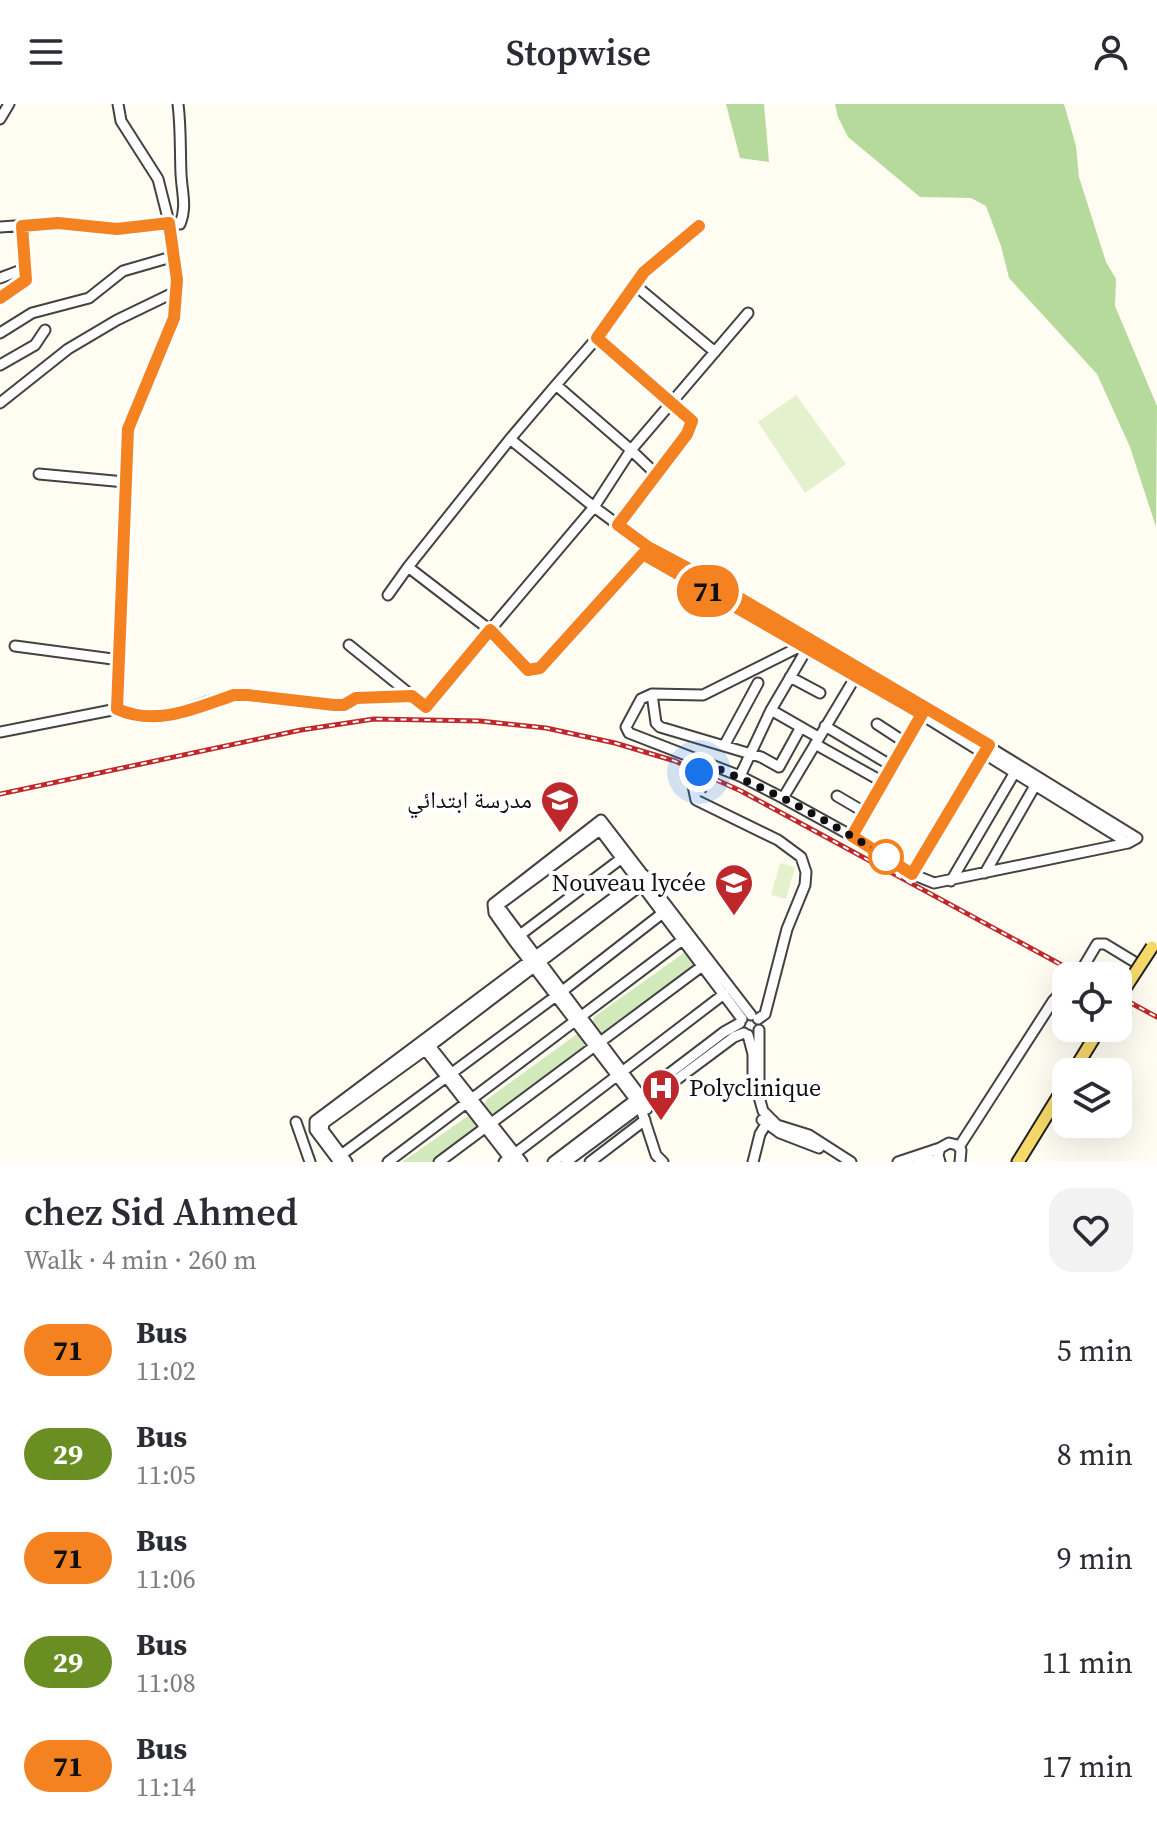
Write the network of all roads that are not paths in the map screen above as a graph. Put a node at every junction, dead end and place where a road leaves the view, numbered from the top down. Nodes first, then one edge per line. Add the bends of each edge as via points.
1 (9, 104) edge
2 (118, 104) edge
3 (178, 104) edge
4 (0, 119) edge
5 (169, 223) junction
6 (22, 226) junction
7 (699, 226) dead end
8 (0, 227) edge
9 (175, 256) junction
10 (24, 269) junction
11 (0, 278) edge
12 (636, 286) junction
13 (177, 291) junction
14 (0, 298) edge
15 (748, 313) dead end
16 (45, 330) dead end
17 (0, 333) edge
18 (597, 338) junction
19 (715, 352) junction
20 (0, 365) edge
21 (556, 385) junction
22 (671, 401) junction
23 (0, 403) edge
24 (510, 439) junction
25 (631, 450) junction
26 (39, 474) dead end
27 (657, 475) junction
28 (125, 482) junction
29 (594, 507) junction
30 (618, 525) junction
31 (645, 551) junction
32 (408, 567) junction
33 (388, 595) dead end
34 (490, 630) junction
35 (808, 644) junction
36 (349, 645) dead end
37 (15, 646) dead end
38 (120, 660) junction
39 (858, 671) junction
40 (790, 677) junction
41 (758, 683) dead end
42 (820, 693) dead end
43 (652, 694) junction
44 (412, 696) junction
45 (117, 709) junction
46 (771, 710) junction
47 (922, 714) junction
48 (877, 724) dead end
49 (825, 726) junction
50 (801, 727) junction
51 (0, 732) edge
52 (817, 741) junction
53 (906, 743) junction
54 (724, 746) junction
55 (986, 749) junction
56 (748, 755) junction
57 (892, 766) junction
58 (705, 769) junction
59 (1015, 772) junction
60 (740, 776) junction
61 (883, 782) junction
62 (1036, 784) junction
63 (1060, 795) junction
64 (837, 796) dead end
65 (783, 798) junction
66 (866, 813) junction
67 (598, 827) junction
68 (852, 836) junction
69 (622, 858) junction
70 (985, 873) junction
71 (912, 874) junction
72 (643, 880) junction
73 (951, 881) junction
74 (664, 912) junction
75 (516, 938) junction
76 (687, 938) junction
77 (1154, 943) edge
78 (1133, 961) dead end
79 (534, 962) junction
80 (1085, 962) edge
81 (706, 963) junction
82 (1132, 977) edge
83 (559, 994) junction
84 (724, 994) junction
85 (1052, 1003) edge
86 (579, 1022) junction
87 (749, 1025) junction
88 (597, 1044) junction
89 (425, 1045) junction
90 (620, 1074) junction
91 (449, 1075) junction
92 (640, 1100) junction
93 (470, 1102) junction
94 (1052, 1107) edge
95 (645, 1120) junction
96 (768, 1121) junction
97 (296, 1122) dead end
98 (488, 1126) junction
99 (940, 1148) junction
100 (961, 1155) edge
101 (660, 1158) edge
102 (341, 1159) edge
103 (512, 1160) edge
104 (310, 1162) edge
105 (388, 1162) edge
106 (439, 1162) edge
107 (553, 1162) edge
108 (566, 1162) edge
109 (590, 1162) edge
110 (647, 1162) edge
111 (753, 1162) edge
112 (840, 1162) edge
113 (851, 1162) edge
114 (898, 1162) edge
115 (918, 1162) edge
116 (940, 1162) edge
117 (973, 1162) edge
118 (1018, 1162) edge

1 - 4 street
2 - 5 street via 121,121 158,179
3 - 5 street via 186,212 180,224
5 - 6 street via 117,229 58,223
5 - 9 street
6 - 8 street
6 - 10 street
7 - 12 street via 644,272
9 - 13 street
9 - 17 street via 123,271 89,298 32,313
10 - 11 street
10 - 14 street via 24,283
12 - 18 street
12 - 19 street
13 - 23 street via 68,349
13 - 28 street via 166,341 128,429
15 - 19 street
16 - 20 street via 35,345
18 - 21 street
18 - 22 street
19 - 22 street
21 - 24 street
21 - 25 street
22 - 25 street
22 - 27 street via 692,427
24 - 29 street
24 - 32 street
25 - 27 street
25 - 29 street
26 - 28 street
27 - 30 street
28 - 38 street
29 - 30 street
29 - 34 street
30 - 31 street
31 - 34 street via 540,668 528,670
31 - 35 street
31 - 35 street via 697,573
32 - 33 street
32 - 34 street
34 - 44 street via 426,707
35 - 39 street
35 - 40 street
35 - 43 street via 703,695
36 - 44 street
37 - 38 street
38 - 45 street
39 - 47 street
39 - 49 street
39 - 55 street
40 - 42 street
40 - 46 street
41 - 54 street
43 - 54 street via 660,727
43 - 58 street via 641,699 626,727 629,733
44 - 45 street via 356,698 334,705 234,695 155,718
45 - 51 street
46 - 50 street
46 - 56 street
47 - 53 street
47 - 55 street
48 - 53 street
49 - 52 street
49 - 57 street
50 - 52 street
50 - 56 street via 779,767
52 - 61 street
52 - 65 street
53 - 57 street
54 - 56 street
55 - 59 street
55 - 63 street
55 - 71 street
56 - 60 street
57 - 61 street
58 - 60 street
58 - 87 street, bridge via 696,788 702,803 778,840 801,857 806,872 765,1014
59 - 62 street
59 - 73 street
60 - 65 street
61 - 66 street
62 - 63 street
62 - 70 street
63 - 70 street via 1137,838
64 - 66 street
65 - 68 street
66 - 68 street
67 - 69 street
67 - 72 street via 601,820
67 - 75 street via 493,904 494,913
68 - 71 street
69 - 72 street
69 - 75 street
70 - 73 street
71 - 73 street via 934,883
72 - 74 street
72 - 76 street
72 - 79 street
74 - 76 street
74 - 83 street
75 - 79 street
76 - 81 street
76 - 86 street
77 - 82 main road, bridge
78 - 80 street via 1100,943
79 - 83 street
79 - 89 street
81 - 84 street
81 - 87 street
81 - 88 street
83 - 86 street
83 - 91 street
84 - 87 street
84 - 90 street
85 - 100 street
86 - 88 street
86 - 93 street
87 - 92 street via 724,1032
87 - 96 street via 754,1105
88 - 90 street
88 - 98 street
89 - 91 street
89 - 102 street via 324,1123
90 - 92 street
90 - 103 street
91 - 93 street
91 - 102 street
92 - 95 street
92 - 101 street
92 - 107 street
92 - 108 street
93 - 98 street
93 - 105 street
94 - 118 main road
95 - 101 street
95 - 109 street
96 - 111 street
96 - 112 street via 780,1133 814,1144
96 - 113 street via 815,1138
97 - 104 street
98 - 103 street
98 - 106 street
99 - 100 street via 949,1143
99 - 114 street
99 - 116 street
100 - 117 street
101 - 110 street
115 - 116 street

